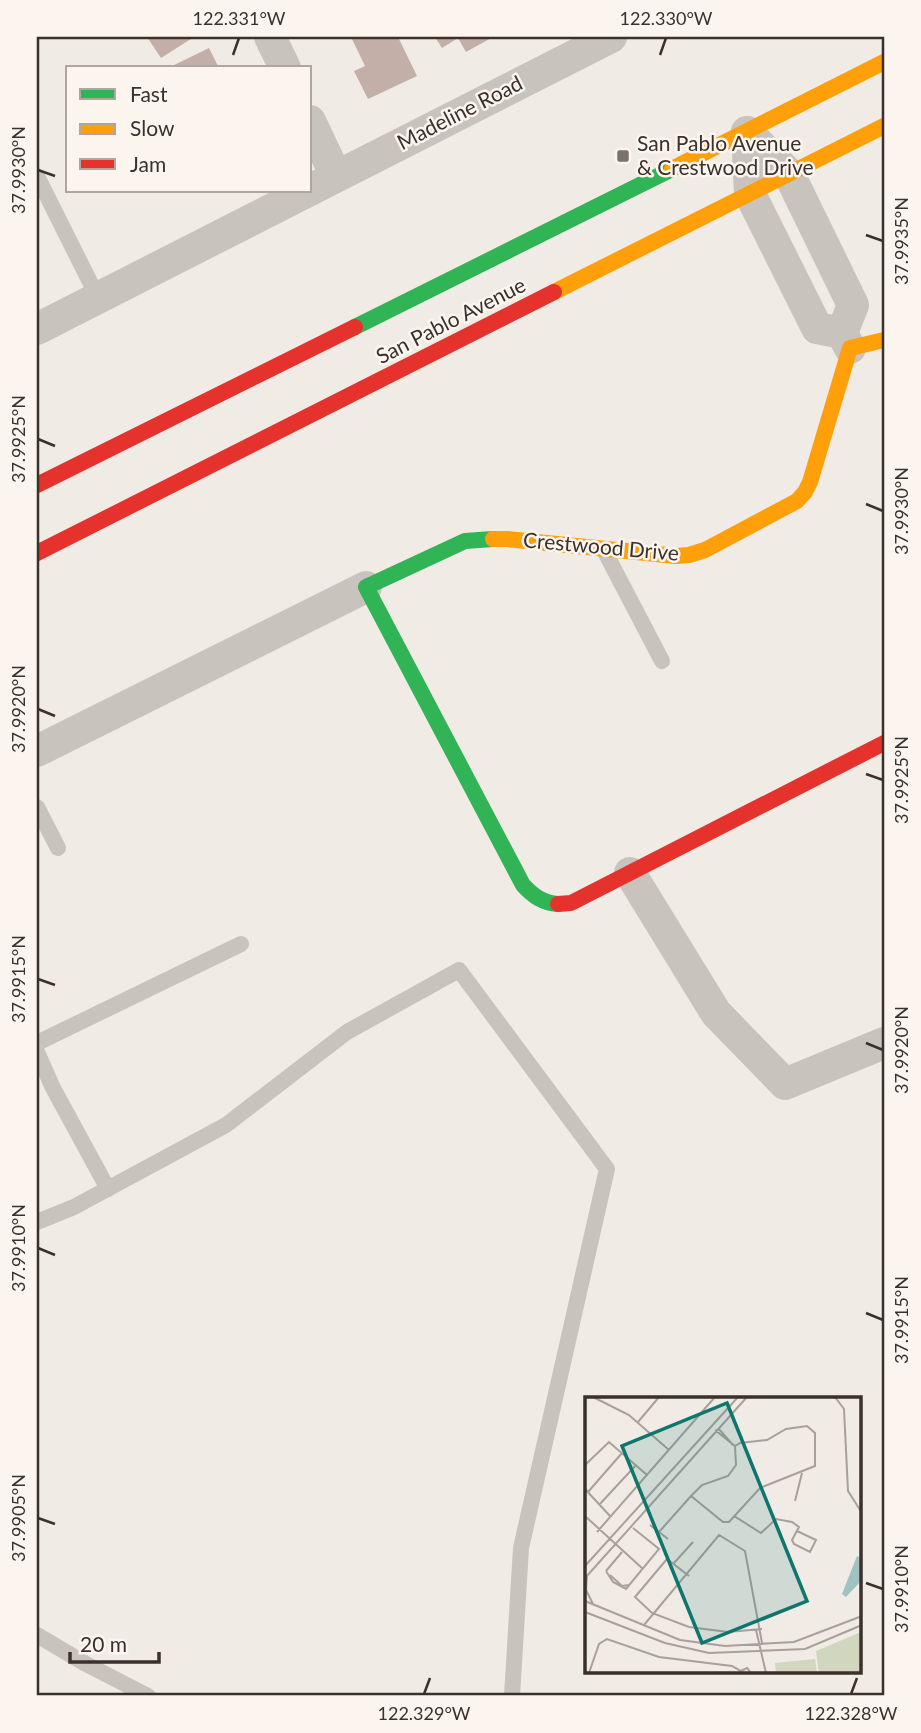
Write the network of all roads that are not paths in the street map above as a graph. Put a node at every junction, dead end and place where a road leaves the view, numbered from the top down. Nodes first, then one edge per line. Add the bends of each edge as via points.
1 (270, 37) edge
2 (611, 37) edge
3 (884, 62) edge
4 (284, 66) edge
5 (884, 126) edge
6 (747, 132) junction
7 (312, 137) edge
8 (789, 174) junction
9 (38, 183) edge
10 (318, 186) edge
11 (306, 192) edge
12 (750, 194) junction
13 (98, 298) junction
14 (37, 329) edge
15 (884, 340) edge
16 (846, 341) junction
17 (37, 485) edge
18 (603, 548) junction
19 (37, 553) edge
20 (366, 587) junction
21 (662, 661) dead end
22 (884, 743) edge
23 (37, 751) edge
24 (37, 807) edge
25 (58, 848) dead end
26 (630, 873) junction
27 (241, 944) dead end
28 (37, 1043) edge
29 (884, 1043) edge
30 (37, 1052) edge
31 (108, 1189) junction
32 (37, 1222) edge
33 (37, 1634) edge
34 (148, 1696) edge
35 (512, 1696) edge

1 - 4 street
2 - 10 street, Madeline Road
3 - 6 main road, San Pablo Avenue
5 - 8 main road, San Pablo Avenue
6 - 8 street, Crestwood Drive
6 - 12 street
6 - 17 main road, San Pablo Avenue
7 - 10 street
8 - 12 main road, San Pablo Avenue
8 - 16 street, Crestwood Drive via 853,305
9 - 13 lane
11 - 13 street, Madeline Road
12 - 16 street via 817,328
12 - 19 main road, San Pablo Avenue
13 - 14 street, Madeline Road
15 - 16 main road
16 - 18 main road, Crestwood Drive via 810,481 796,501 705,551 689,555
18 - 20 main road, Crestwood Drive via 507,539 465,541
18 - 21 lane
20 - 23 street, Crestwood Drive
20 - 26 main road via 523,885 534,897 557,905 571,903
22 - 26 main road
24 - 25 lane
26 - 29 street via 716,1013 785,1084
27 - 28 lane
30 - 31 lane
31 - 32 lane
31 - 35 lane via 226,1125 347,1032 459,970 607,1170 521,1548
33 - 34 lane

